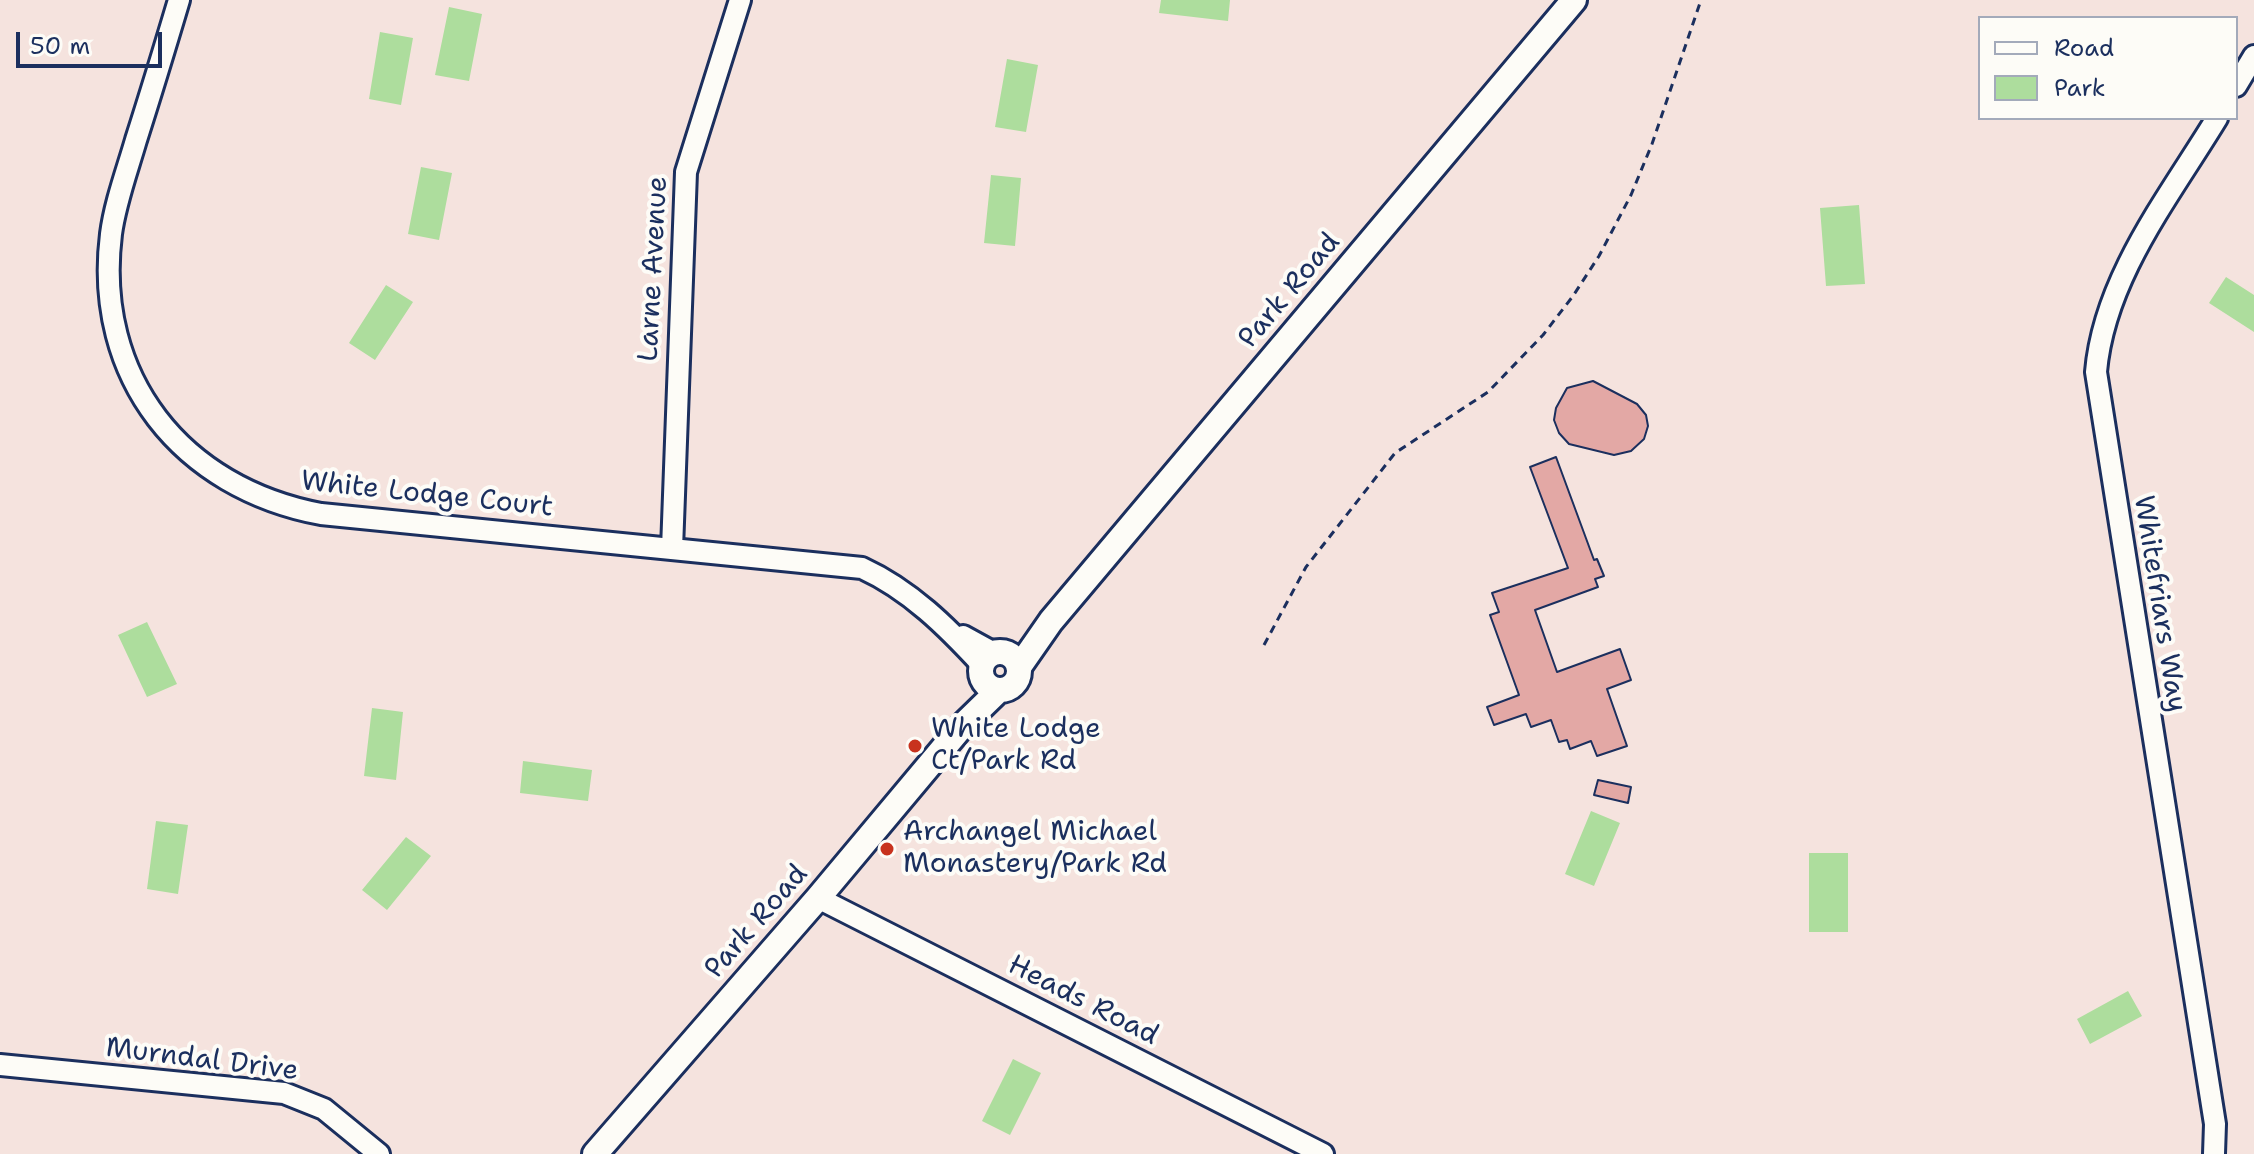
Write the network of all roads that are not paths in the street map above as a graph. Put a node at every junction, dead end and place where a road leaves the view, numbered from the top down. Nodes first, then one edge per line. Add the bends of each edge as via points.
1 (179, 0) edge
2 (740, 0) edge
3 (1574, 0) edge
4 (2254, 56) edge
5 (2238, 83) edge
6 (2216, 120) edge
7 (672, 549) junction
8 (997, 668) junction
9 (818, 898) junction
10 (0, 1065) edge
11 (2215, 1124) junction
12 (379, 1154) edge
13 (595, 1154) edge
14 (1323, 1154) edge
15 (2214, 1154) edge
16 (2226, 1154) edge

1 - 7 street, White Lodge Court via 126,174 108,261 114,334 148,408 171,438 217,475 288,508
2 - 7 street, Larne Avenue via 686,172
3 - 8 street, Park Road via 1051,621
4 - 5 street
6 - 11 street, Whitefriars Way via 2111,301 2096,372
7 - 8 street, White Lodge Court via 862,568 893,584
8 - 9 street, Park Road via 962,726
9 - 13 street, Park Road
9 - 14 street, Heads Road
10 - 12 street, Murndal Drive via 284,1093 324,1109
11 - 15 street, Whitefriars Way
11 - 16 street, Whitefriars Way

